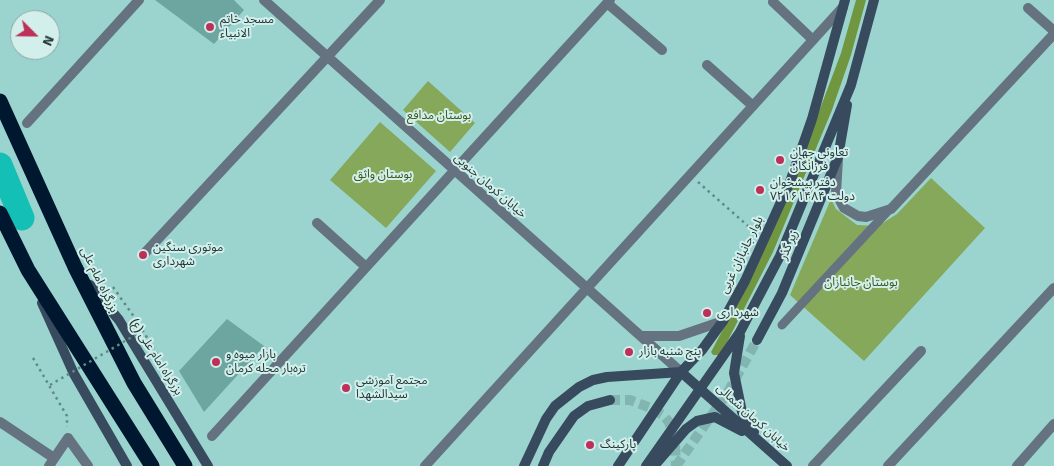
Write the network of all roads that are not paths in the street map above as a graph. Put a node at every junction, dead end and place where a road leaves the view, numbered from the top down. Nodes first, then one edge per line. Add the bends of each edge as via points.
1 (139, 0) edge
2 (264, 0) edge
3 (380, 0) edge
4 (874, 0) edge
5 (609, 2) edge
6 (773, 2) dead end
7 (844, 4) edge
8 (1028, 8) dead end
9 (1054, 33) edge
10 (813, 40) junction
11 (662, 50) dead end
12 (328, 57) junction
13 (707, 64) dead end
14 (851, 84) junction
15 (0, 100) edge
16 (753, 106) junction
17 (27, 123) dead end
18 (838, 157) junction
19 (454, 171) junction
20 (887, 212) junction
21 (0, 213) edge
22 (317, 224) dead end
23 (143, 255) dead end
24 (366, 267) junction
25 (75, 268) junction
26 (28, 270) junction
27 (587, 287) junction
28 (1054, 288) edge
29 (723, 320) junction
30 (782, 325) dead end
31 (740, 332) junction
32 (643, 336) junction
33 (757, 340) tunnel mouth
34 (921, 351) dead end
35 (681, 372) junction
36 (702, 388) junction
37 (610, 400) tunnel mouth
38 (0, 422) edge
39 (1054, 424) edge
40 (212, 436) dead end
41 (760, 442) junction
42 (52, 462) edge
43 (88, 466) edge
44 (127, 466) edge
45 (152, 466) edge
46 (185, 466) edge
47 (208, 466) edge
48 (425, 466) edge
49 (524, 466) edge
50 (544, 466) edge
51 (618, 466) edge
52 (646, 466) edge
53 (654, 466) edge
54 (786, 466) edge
55 (813, 466) edge
56 (888, 466) edge
57 (1017, 466) edge

1 - 17 street
2 - 12 street, خیابان کرمان جنوبی
3 - 12 street
4 - 14 main road
5 - 11 street
5 - 19 street
6 - 10 street
7 - 10 street
7 - 29 main road, بلوار جانبازان غربی via 812,119 790,182
8 - 9 street
9 - 20 street
10 - 16 street
12 - 19 street, خیابان کرمان جنوبی
12 - 23 street
13 - 16 street
14 - 18 main road, زیر گذر
14 - 31 main road via 797,217
15 - 25 highway, بزرگراه امام علی
16 - 27 street
18 - 20 street via 836,193 844,208 866,217
18 - 33 main road, زیر گذر via 782,293
19 - 24 street
19 - 27 street, خیابان کرمان جنوبی
20 - 30 lane
21 - 26 highway
22 - 24 street
24 - 40 street
25 - 46 highway, بزرگراه امام علی via 134,383
25 - 47 main road, بزرگراه امام علی (ع) via 118,320
26 - 44 main road via 74,374
26 - 45 highway
27 - 32 street, خیابان کرمان جنوبی
27 - 48 street
28 - 56 street
29 - 32 street via 679,336
29 - 35 main road, بلوار جانبازان غربی via 702,350
31 - 36 main road
31 - 41 main road via 734,373 742,412
32 - 35 street, خیابان کرمان جنوبی
34 - 55 street
35 - 36 main road, خیابان کرمان جنوبی
35 - 49 main road via 607,377 579,387 550,412
35 - 51 main road, بلوار جانبازان غربی
36 - 41 main road, خیابان کرمان شمالی
36 - 52 main road
37 - 50 main road via 588,406 574,416 549,452
38 - 42 street
39 - 57 street
41 - 53 main road via 720,419 709,418 692,423
41 - 54 main road, خیابان کرمان شمالی
42 - 43 street via 68,438

